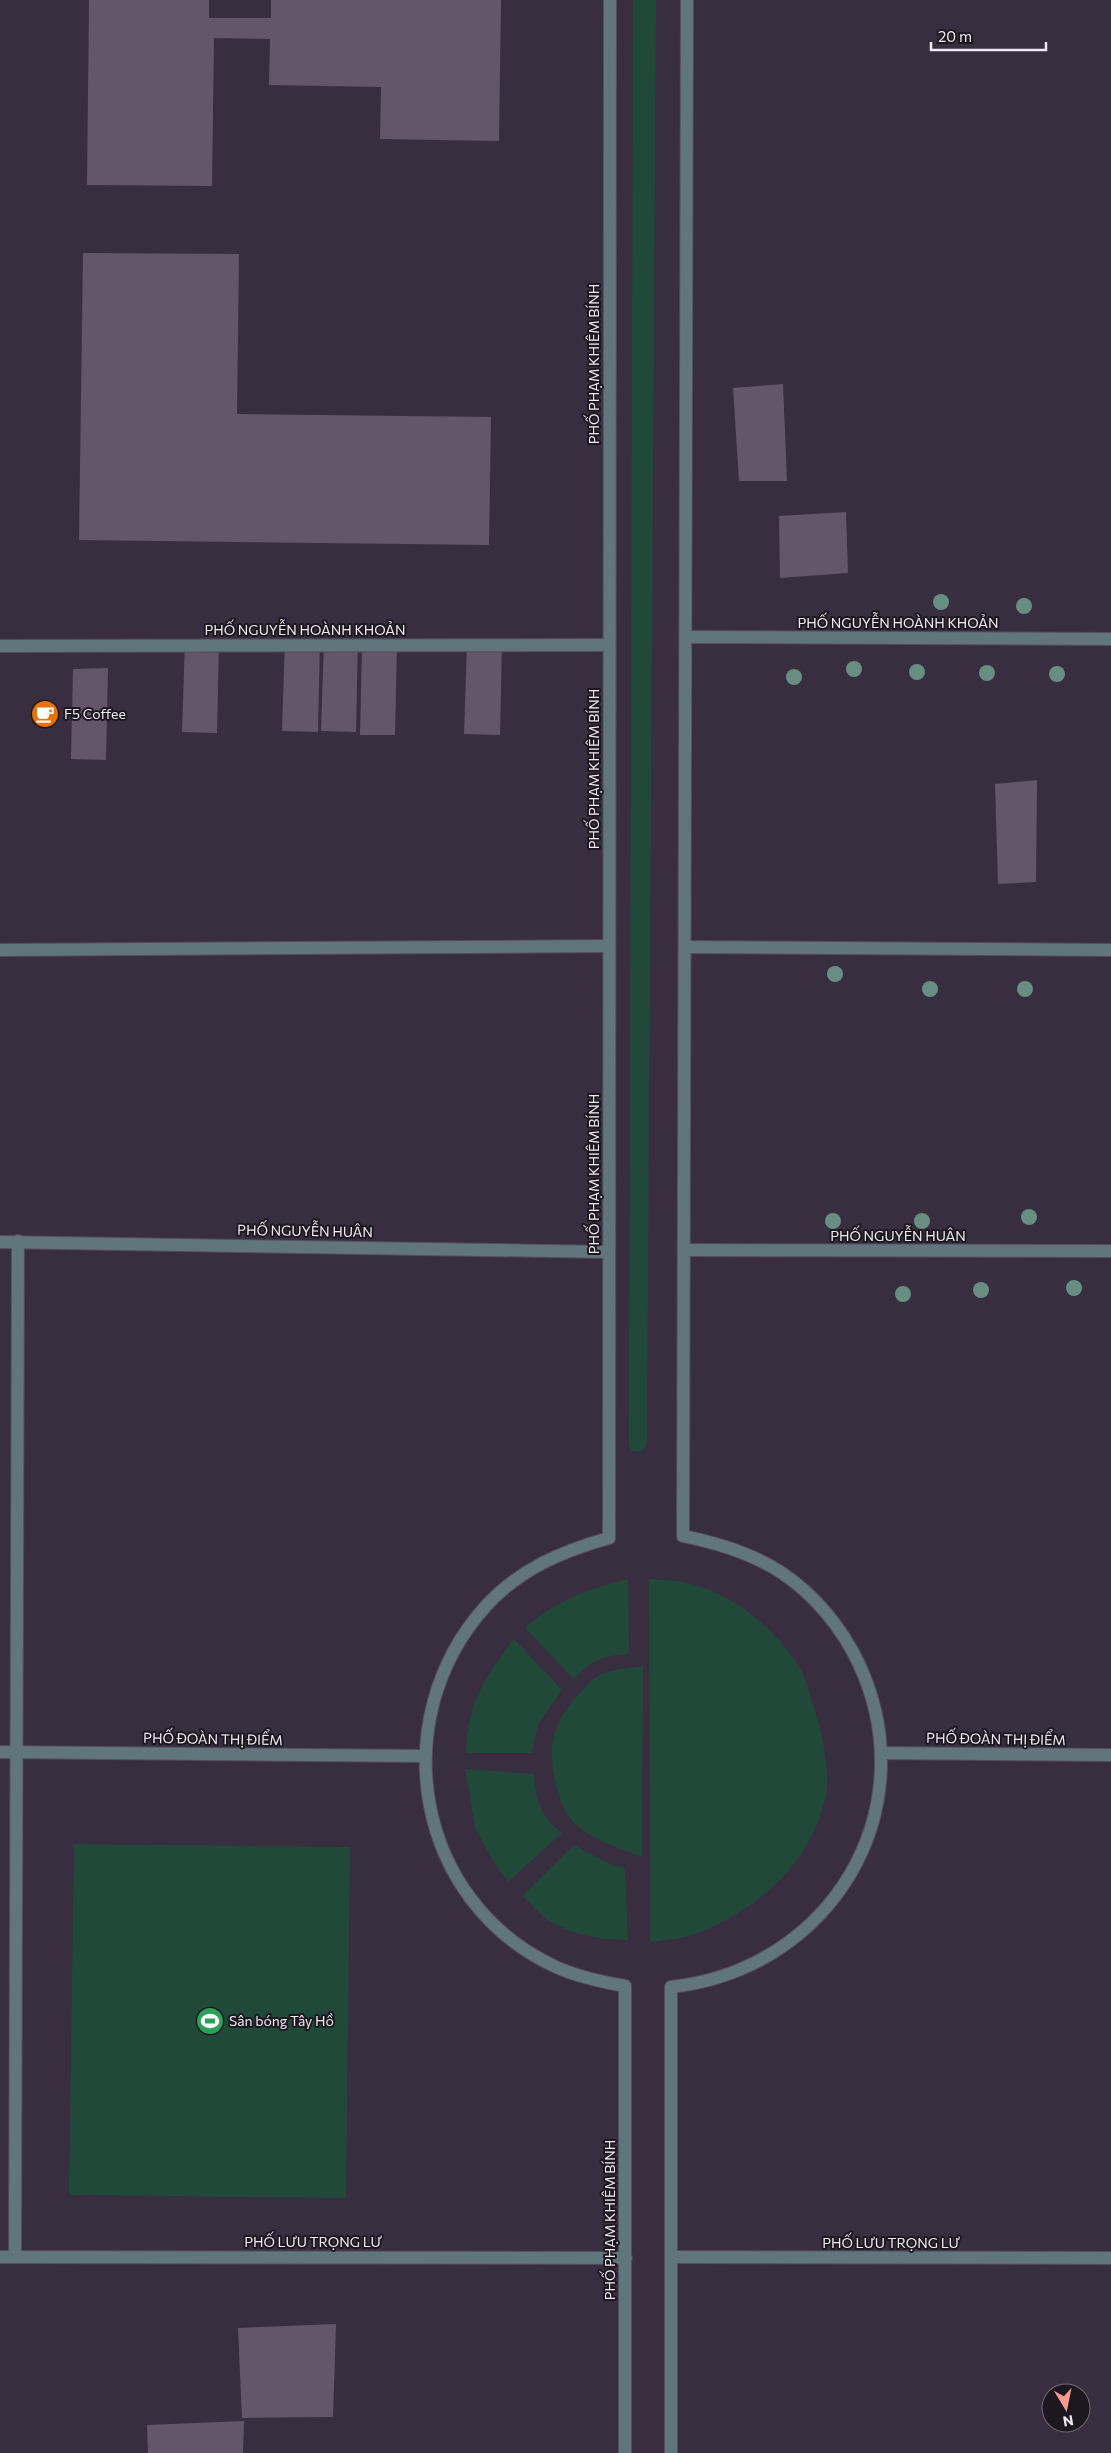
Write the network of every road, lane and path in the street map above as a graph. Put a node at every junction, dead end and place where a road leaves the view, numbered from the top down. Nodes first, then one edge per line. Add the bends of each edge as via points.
1 (610, 0) edge
2 (687, 0) edge
3 (686, 637) junction
4 (1111, 639) edge
5 (609, 645) junction
6 (0, 646) edge
7 (609, 946) junction
8 (685, 947) junction
9 (0, 950) edge
10 (1111, 950) edge
11 (18, 1241) junction
12 (0, 1242) edge
13 (684, 1250) junction
14 (1111, 1251) edge
15 (608, 1252) junction
16 (0, 1752) edge
17 (17, 1752) junction
18 (882, 1753) junction
19 (1111, 1755) edge
20 (425, 1756) junction
21 (0, 2256) edge
22 (15, 2256) junction
23 (671, 2257) junction
24 (626, 2258) junction
25 (1111, 2258) edge
26 (625, 2453) edge
27 (670, 2453) edge

1 - 5 street, PHỐ PHẠM KHIÊM BÍNH
2 - 3 street
3 - 4 street, PHỐ NGUYỄN HOÀNH KHOẢN
3 - 8 street
5 - 6 street, PHỐ NGUYỄN HOÀNH KHOẢN
5 - 7 street, PHỐ PHẠM KHIÊM BÍNH
7 - 9 street
7 - 15 street, PHỐ PHẠM KHIÊM BÍNH
8 - 10 street
8 - 13 street
11 - 12 street, PHỐ NGUYỄN HUÂN
11 - 15 street, PHỐ NGUYỄN HUÂN
11 - 17 street
13 - 14 street, PHỐ NGUYỄN HUÂN
13 - 18 street via 684,1536 718,1543 752,1556 782,1573 810,1595 853,1652 868,1684
15 - 20 street, PHỐ PHẠM KHIÊM BÍNH via 609,1538 542,1562 512,1582 486,1606 446,1665 426,1732
16 - 17 street, PHỐ ĐOÀN THỊ ĐIỂM
17 - 20 street, PHỐ ĐOÀN THỊ ĐIỂM
17 - 22 street
18 - 19 street, PHỐ ĐOÀN THỊ ĐIỂM
18 - 23 street via 880,1786 863,1849 829,1904 781,1949 753,1965 722,1977 671,1987
20 - 24 street, PHỐ PHẠM KHIÊM BÍNH via 428,1804 438,1838 453,1871 473,1901 497,1927 556,1967 590,1979 625,1986
21 - 22 street, PHỐ LƯU TRỌNG LƯ
22 - 24 street, PHỐ LƯU TRỌNG LƯ
23 - 25 street, PHỐ LƯU TRỌNG LƯ
23 - 27 street
24 - 26 street, PHỐ PHẠM KHIÊM BÍNH

